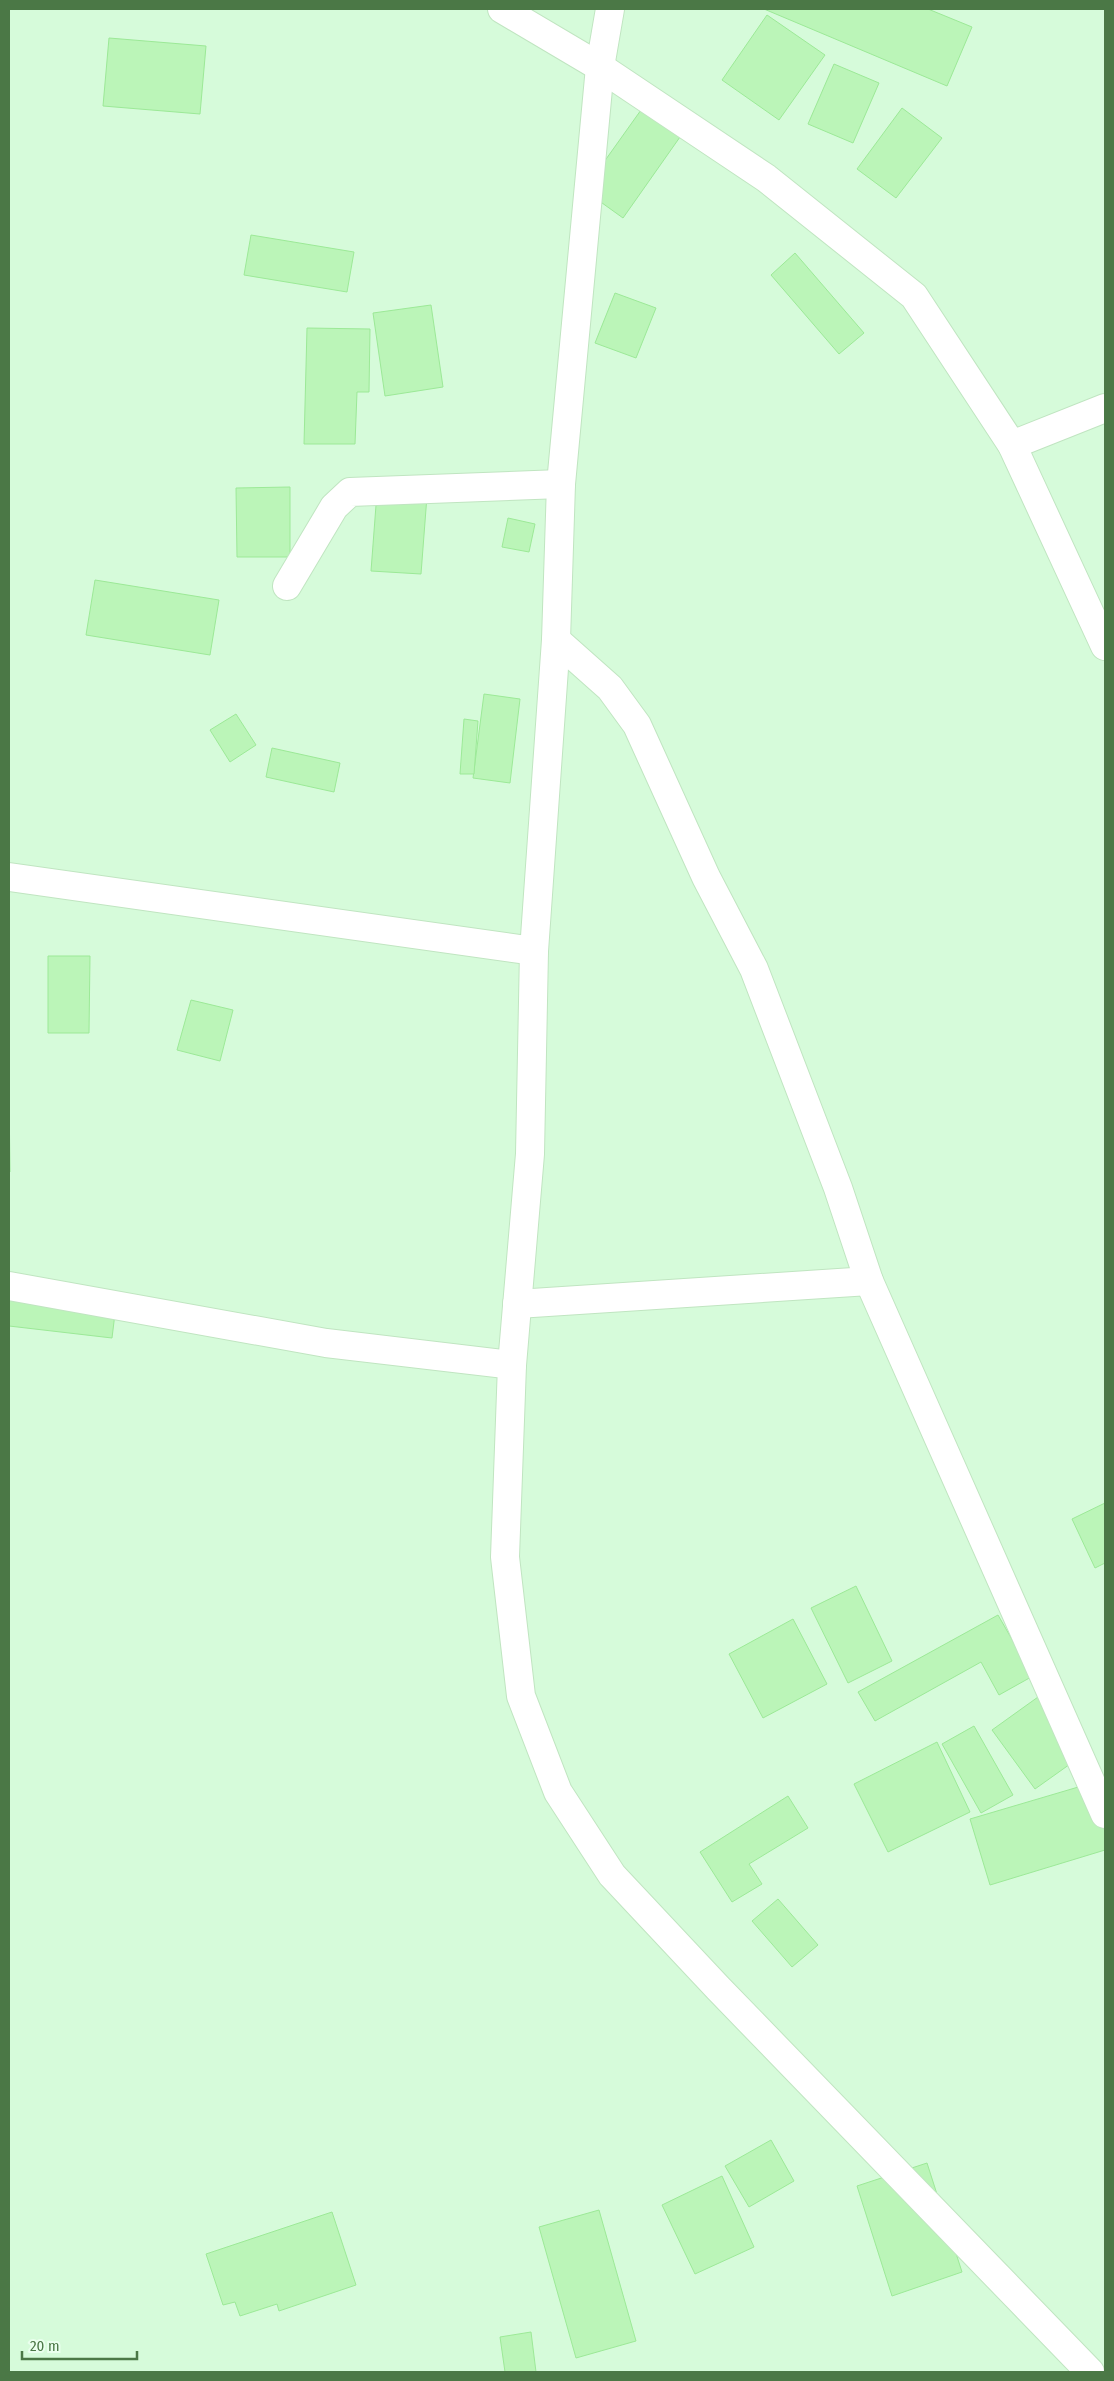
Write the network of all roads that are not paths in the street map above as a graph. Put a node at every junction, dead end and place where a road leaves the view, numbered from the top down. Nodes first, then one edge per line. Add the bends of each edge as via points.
1 (502, 9) edge
2 (610, 9) edge
3 (600, 67) junction
4 (1105, 408) edge
5 (1012, 445) junction
6 (561, 484) junction
7 (286, 586) dead end
8 (556, 640) junction
9 (1105, 646) edge
10 (9, 877) edge
11 (534, 951) junction
12 (869, 1281) junction
13 (9, 1286) edge
14 (517, 1304) junction
15 (512, 1365) junction
16 (1105, 1814) edge
17 (1090, 2372) edge

1 - 3 street
2 - 3 street
3 - 5 street via 766,178 914,296
3 - 6 street
4 - 5 street
5 - 9 street
6 - 7 street via 350,492 334,507
6 - 8 street
8 - 11 street
8 - 12 street via 610,688 637,725 706,877 754,969 838,1188
10 - 11 street
11 - 14 street via 530,1154
12 - 14 street
12 - 16 street
13 - 15 street via 326,1343
14 - 15 street
15 - 17 street via 506,1566 522,1696 558,1792 619,1882

